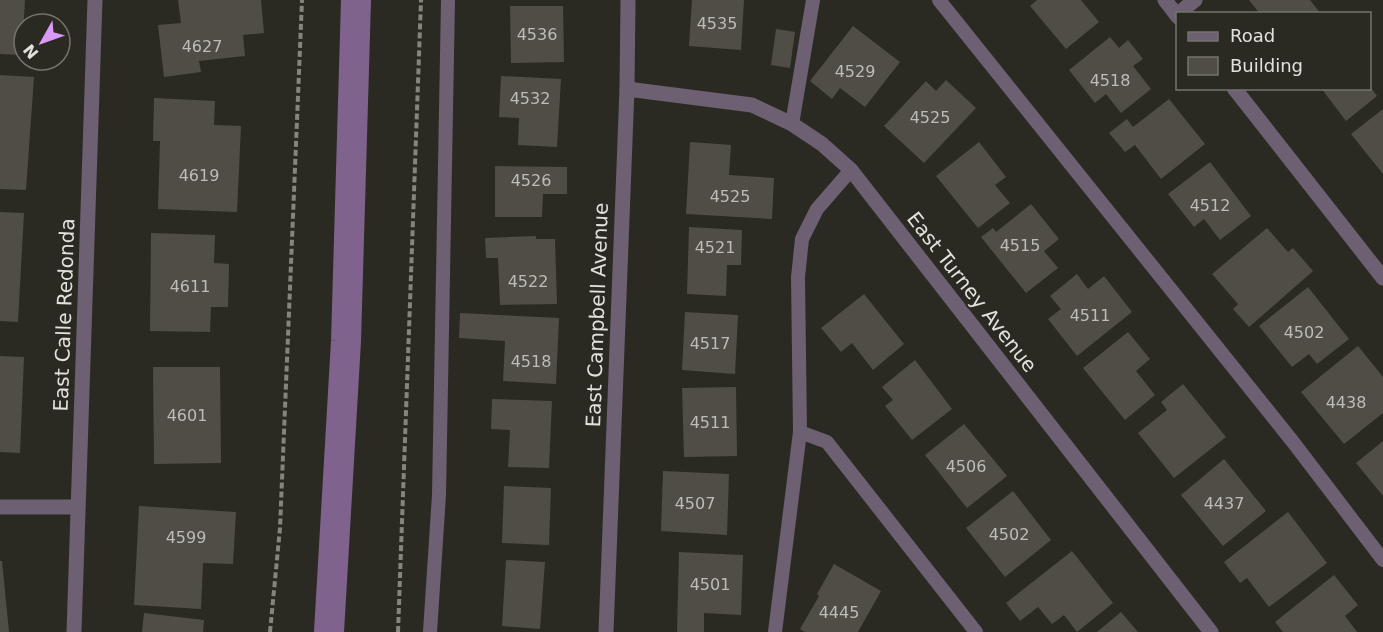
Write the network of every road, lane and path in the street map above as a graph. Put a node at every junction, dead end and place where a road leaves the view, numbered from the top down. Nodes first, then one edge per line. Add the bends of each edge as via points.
1 (95, 0) edge
2 (302, 0) edge
3 (421, 0) edge
4 (448, 0) edge
5 (628, 0) edge
6 (813, 0) edge
7 (939, 0) edge
8 (1165, 0) edge
9 (1195, 0) edge
10 (1181, 12) edge
11 (1176, 14) edge
12 (627, 89) junction
13 (1236, 90) edge
14 (792, 124) junction
15 (851, 170) junction
16 (1383, 278) edge
17 (800, 432) junction
18 (0, 507) edge
19 (78, 507) junction
20 (1383, 560) edge
21 (74, 632) edge
22 (270, 632) edge
23 (398, 632) edge
24 (430, 632) edge
25 (606, 632) edge
26 (776, 632) edge
27 (976, 632) edge
28 (1211, 632) edge

1 - 19 street, East Calle Redonda
2 - 22 path via 280,528
3 - 23 path
4 - 24 lane via 439,495
5 - 12 street, East Campbell Avenue
6 - 14 lane
7 - 20 lane
8 - 11 street
9 - 10 street
12 - 14 street, East Turney Avenue via 752,105
12 - 25 street, East Campbell Avenue
13 - 16 street
14 - 15 street, East Turney Avenue
15 - 17 lane via 817,209 801,239
15 - 28 street, East Turney Avenue
17 - 26 lane
17 - 27 lane via 827,442
18 - 19 street
19 - 21 street, East Calle Redonda

